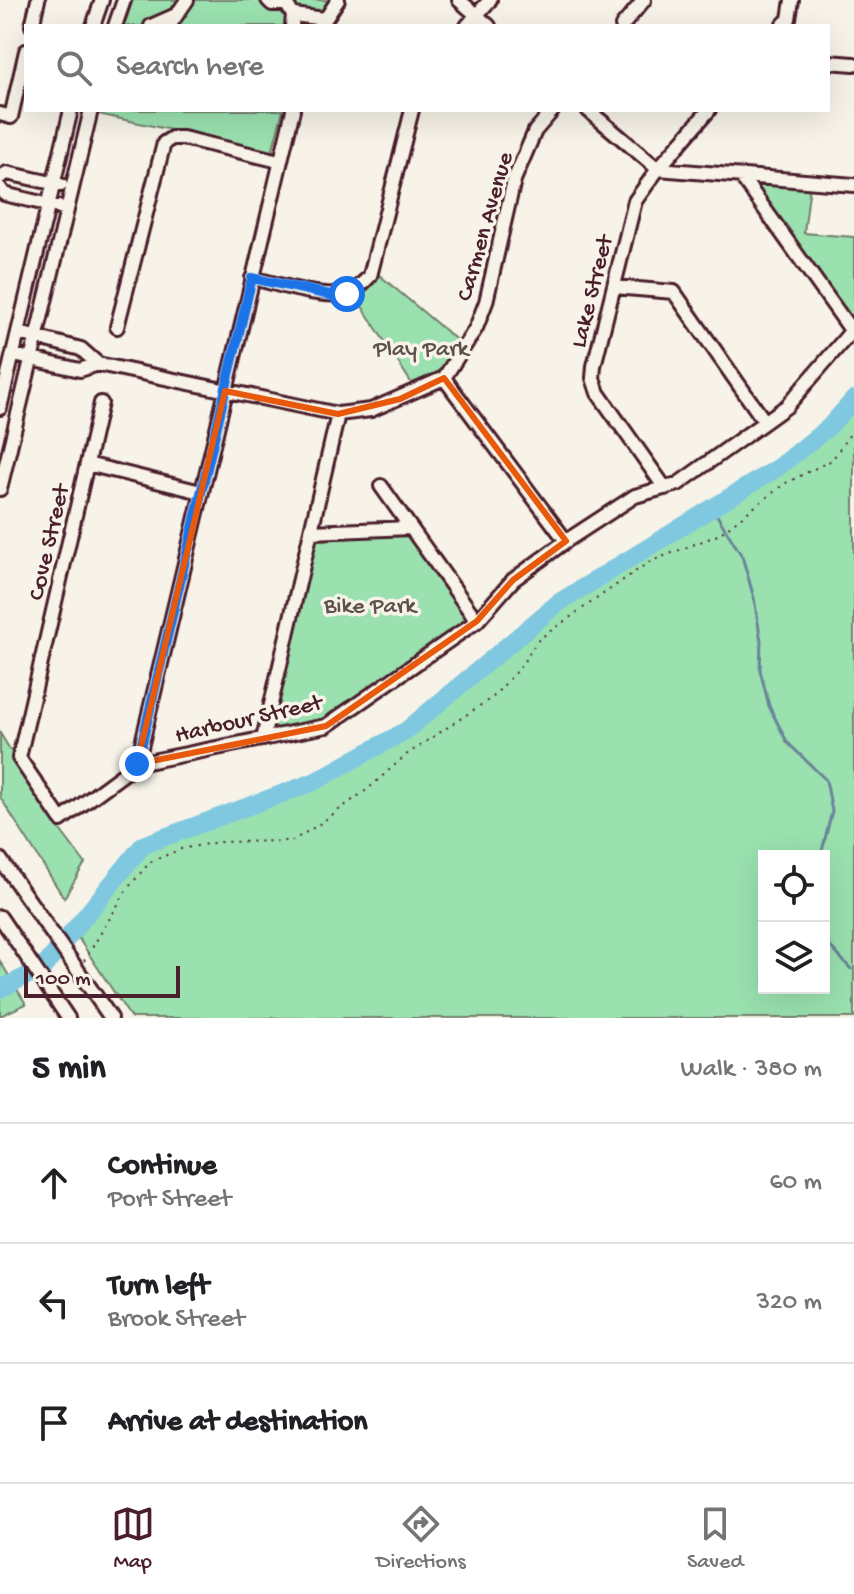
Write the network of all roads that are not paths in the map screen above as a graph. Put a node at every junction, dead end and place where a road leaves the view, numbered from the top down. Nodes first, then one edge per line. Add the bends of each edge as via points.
1 (38, 0) edge
2 (102, 0) edge
3 (124, 0) edge
4 (187, 0) edge
5 (268, 0) edge
6 (338, 0) edge
7 (459, 0) edge
8 (490, 0) edge
9 (644, 0) edge
10 (792, 0) edge
11 (289, 11) edge
12 (179, 14) junction
13 (477, 15) junction
14 (323, 22) edge
15 (32, 24) edge
16 (94, 24) edge
17 (116, 24) edge
18 (156, 24) edge
19 (171, 24) edge
20 (469, 24) edge
21 (487, 24) edge
22 (624, 24) edge
23 (784, 24) edge
24 (24, 57) edge
25 (830, 62) edge
26 (854, 64) edge
27 (71, 112) edge
28 (91, 112) edge
29 (292, 112) edge
30 (411, 112) edge
31 (551, 112) edge
32 (590, 112) edge
33 (707, 112) edge
34 (5, 116) edge
35 (279, 161) junction
36 (658, 169) junction
37 (741, 176) junction
38 (0, 177) edge
39 (53, 184) junction
40 (854, 185) edge
41 (0, 188) edge
42 (72, 188) junction
43 (48, 205) junction
44 (67, 209) junction
45 (252, 278) junction
46 (614, 287) junction
47 (117, 327) dead end
48 (852, 329) edge
49 (19, 333) junction
50 (38, 338) junction
51 (14, 355) junction
52 (33, 359) junction
53 (98, 364) junction
54 (444, 378) junction
55 (225, 391) junction
56 (101, 403) dead end
57 (0, 408) edge
58 (338, 414) junction
59 (765, 422) junction
60 (87, 464) junction
61 (381, 486) dead end
62 (665, 488) junction
63 (0, 489) edge
64 (201, 492) junction
65 (411, 528) junction
66 (311, 532) junction
67 (566, 541) junction
68 (477, 621) junction
69 (263, 739) junction
70 (137, 764) junction
71 (61, 820) joint
72 (0, 859) edge
73 (0, 917) edge
74 (68, 1018) edge
75 (111, 1018) edge

1 - 15 street
2 - 16 street
3 - 17 street
4 - 12 street
5 - 11 street
6 - 14 street
7 - 13 street
8 - 13 street
9 - 22 street
10 - 23 street
11 - 14 street
12 - 18 street
12 - 19 street
13 - 20 street
13 - 21 street
24 - 34 street
25 - 26 street
27 - 39 street
28 - 42 street
29 - 35 street
30 - 45 street via 370,276 347,294 330,295
31 - 54 street, Carmen Avenue via 535,131 514,180 476,328
32 - 36 street
33 - 36 street, Lake Street
35 - 45 street
35 - 47 street via 183,138 164,143
36 - 37 street
36 - 46 street, Lake Street via 635,201
37 - 40 street
37 - 48 street
38 - 39 street via 7,173
39 - 42 street
39 - 43 street
41 - 43 street via 4,194
42 - 44 street
43 - 44 street
43 - 49 street
44 - 50 street
45 - 55 street
46 - 59 street via 674,292
46 - 62 street, Lake Street via 593,378 598,393
48 - 59 street, Harbour Street via 787,406
49 - 50 street
49 - 51 street
50 - 52 street
50 - 53 street via 81,349
51 - 52 street
51 - 57 street
52 - 53 street via 80,370
52 - 63 street
53 - 55 street
54 - 58 street via 371,410
54 - 67 street
55 - 58 street
55 - 64 street
56 - 60 street, Cove Street
58 - 66 street
59 - 62 street, Harbour Street
60 - 64 street
60 - 71 street, Cove Street via 19,758
61 - 65 street
62 - 67 street, Harbour Street via 635,496
64 - 70 street
65 - 66 street
65 - 68 street
66 - 69 street
67 - 68 street, Harbour Street via 513,580
68 - 69 street, Harbour Street via 326,726
69 - 70 street, Harbour Street
70 - 71 street, Harbour Street
72 - 75 street
73 - 74 street

